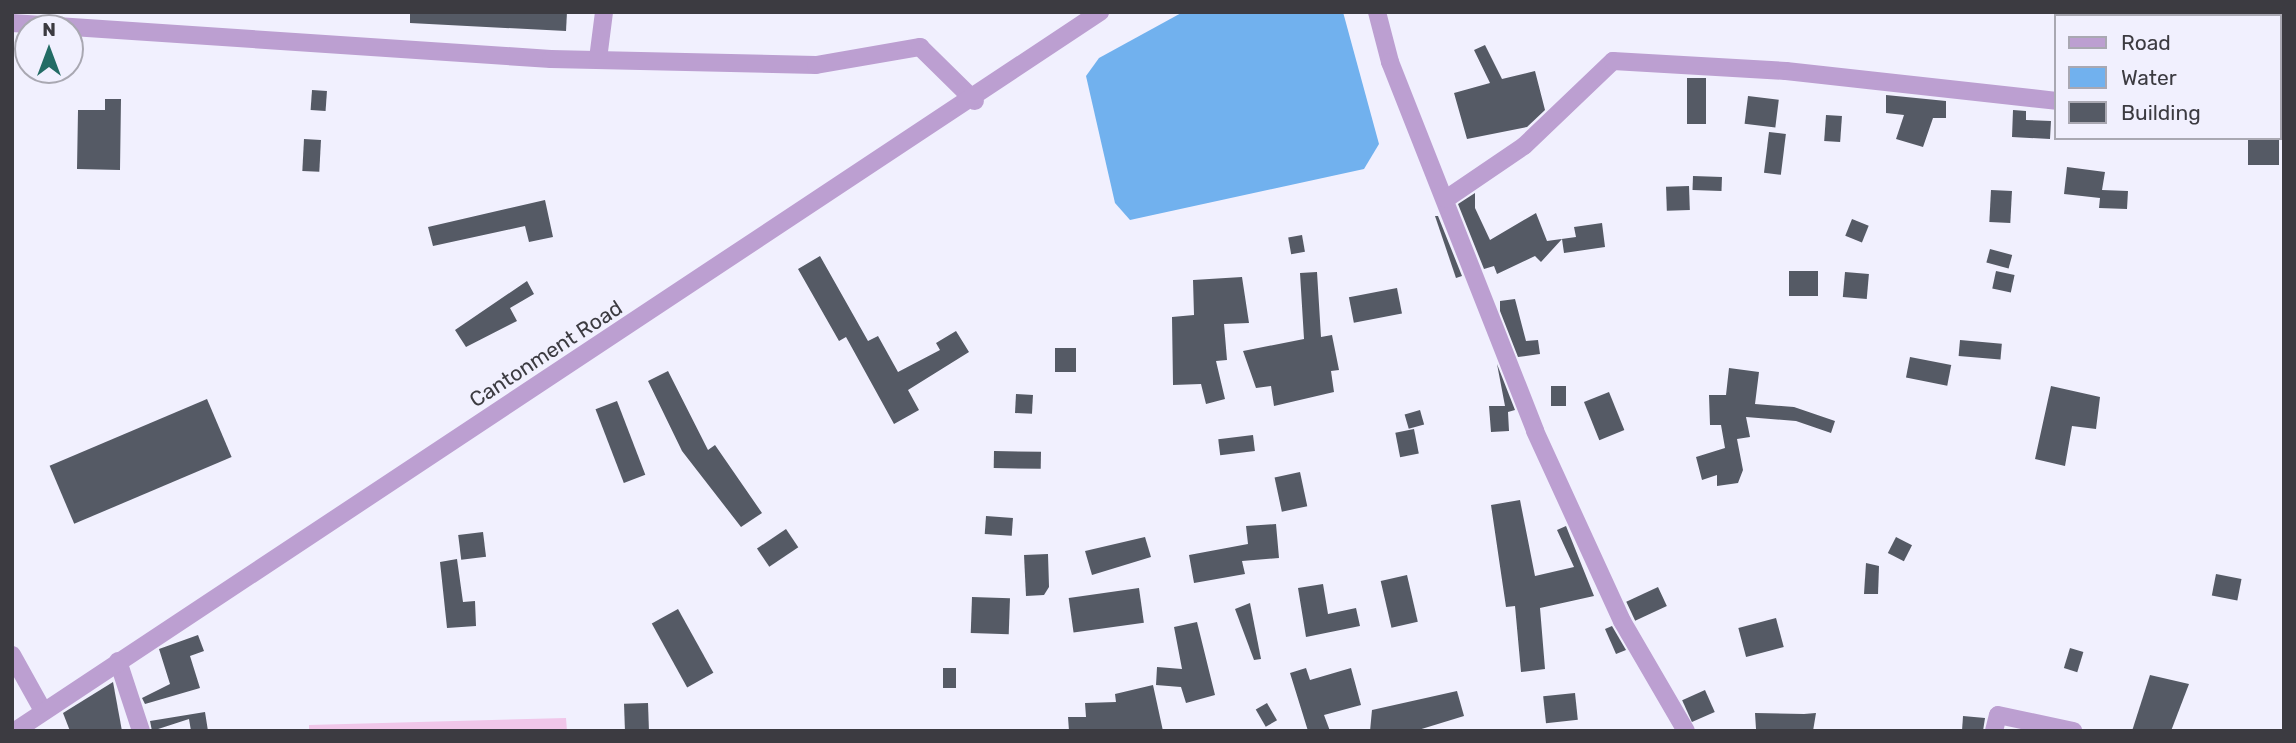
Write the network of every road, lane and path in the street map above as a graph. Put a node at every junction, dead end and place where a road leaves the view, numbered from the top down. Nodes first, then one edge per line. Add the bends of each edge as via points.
1 (604, 12) edge
2 (1100, 12) edge
3 (1377, 12) edge
4 (12, 23) edge
5 (598, 59) junction
6 (975, 101) junction
7 (2054, 101) edge
8 (1446, 198) junction
9 (12, 655) edge
10 (118, 661) junction
11 (41, 709) junction
12 (15, 731) edge
13 (141, 731) edge
14 (1686, 731) edge
15 (1994, 731) edge
16 (2073, 731) edge

1 - 5 street
2 - 6 street, Cantonment Road
3 - 8 street via 1390,62
4 - 5 street
5 - 6 street via 817,65 920,47
6 - 10 street, Cantonment Road
7 - 8 street via 1786,71 1613,61 1524,146
8 - 14 street via 1535,431 1622,621
9 - 11 street
10 - 11 street, Cantonment Road
10 - 13 street
11 - 12 street, Cantonment Road
15 - 16 street via 1998,715

